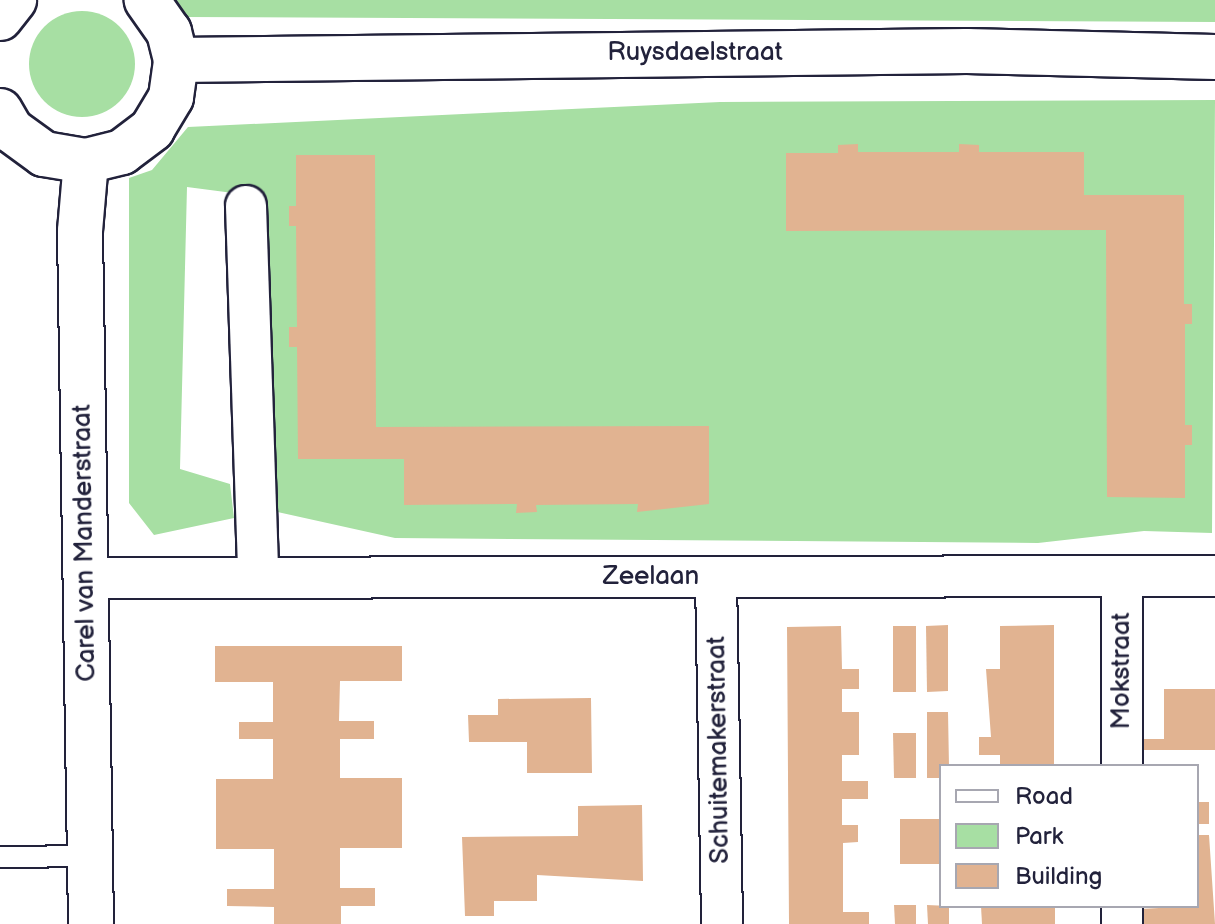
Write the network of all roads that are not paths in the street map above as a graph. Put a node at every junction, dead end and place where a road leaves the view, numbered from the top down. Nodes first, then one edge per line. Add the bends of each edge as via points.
1 (14, 0) edge
2 (147, 0) edge
3 (0, 18) edge
4 (1215, 57) edge
5 (176, 60) junction
6 (0, 111) edge
7 (86, 161) junction
8 (246, 206) dead end
9 (1122, 576) junction
10 (1215, 576) edge
11 (258, 577) junction
12 (716, 577) junction
13 (86, 578) junction
14 (1122, 764) edge
15 (91, 856) junction
16 (0, 857) edge
17 (91, 924) edge
18 (722, 924) edge

1 - 3 street
2 - 5 street via 169,32
4 - 5 street, Ruysdaelstraat via 967,51
5 - 7 street via 171,97 152,129 122,152
6 - 7 street via 11,130 44,154
7 - 13 street, Carel van Manderstraat via 80,231
8 - 11 street
9 - 10 street, Zeelaan
9 - 12 street, Zeelaan
9 - 14 street, Mokstraat
11 - 12 street, Zeelaan
11 - 13 street, Zeelaan
12 - 18 street, Schuitemakerstraat
13 - 15 street, Carel van Manderstraat
15 - 16 lane
15 - 17 street, Carel van Manderstraat

